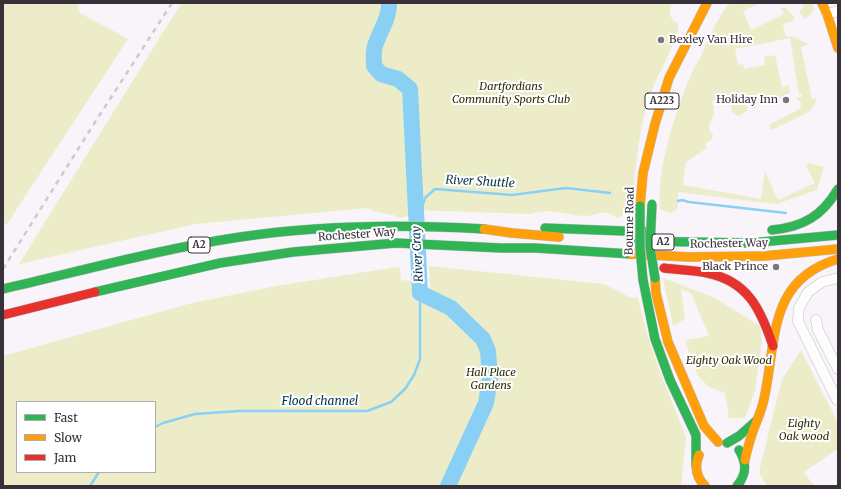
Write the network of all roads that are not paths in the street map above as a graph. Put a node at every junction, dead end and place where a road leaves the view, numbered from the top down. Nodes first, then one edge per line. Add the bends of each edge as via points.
1 (707, 3) edge
2 (822, 3) edge
3 (838, 11) edge
4 (827, 14) junction
5 (710, 16) dead end
6 (838, 48) edge
7 (686, 65) dead end
8 (673, 97) dead end
9 (659, 146) dead end
10 (838, 189) edge
11 (652, 200) dead end
12 (487, 229) junction
13 (766, 230) dead end
14 (689, 233) dead end
15 (838, 235) edge
16 (592, 239) dead end
17 (623, 241) dead end
18 (501, 248) junction
19 (838, 249) edge
20 (838, 259) edge
21 (600, 261) dead end
22 (635, 264) dead end
23 (838, 278) edge
24 (5, 288) edge
25 (7, 314) edge
26 (816, 320) dead end
27 (773, 346) junction
28 (838, 369) edge
29 (838, 400) edge
30 (758, 418) junction
31 (716, 444) junction
32 (745, 460) junction
33 (696, 470) junction
34 (744, 476) junction
35 (694, 486) edge
36 (705, 486) edge
37 (737, 486) edge
38 (749, 486) edge

1 - 33 main road, Bourne Road / A223, bridge via 669,78 643,173 640,206 643,280 655,339 670,380 696,435
2 - 4 main road
3 - 4 street
4 - 6 main road
5 - 7 main road
8 - 9 main road, A223
10 - 13 main road via 822,211 807,222 793,227
11 - 31 main road, Bourne Road, bridge via 650,247 656,293 668,342 704,426
12 - 14 main road via 512,226
12 - 16 main road, Rochester Way / A2
12 - 24 main road, Rochester Way / A2 via 395,226 302,230 240,237 179,248
15 - 17 main road, Rochester Way / A2 via 750,243
18 - 19 main road, Rochester Way / A2 via 689,257 764,256
18 - 21 main road via 540,256
18 - 25 main road, Rochester Way / A2 via 396,243 293,252 220,263
20 - 27 main road via 810,271 794,285 782,306
22 - 27 main road via 713,274 738,284 757,304
23 - 29 street via 822,282 808,292 798,308 798,321 802,331
26 - 28 street via 818,330
27 - 30 main road via 764,400
30 - 31 main road via 739,436
30 - 32 main road
31 - 32 main road, Bourne Road via 738,449
31 - 33 main road via 697,458
32 - 34 main road
33 - 35 main road, Bourne Road / A223
33 - 36 main road via 700,482
34 - 37 main road
34 - 38 main road

